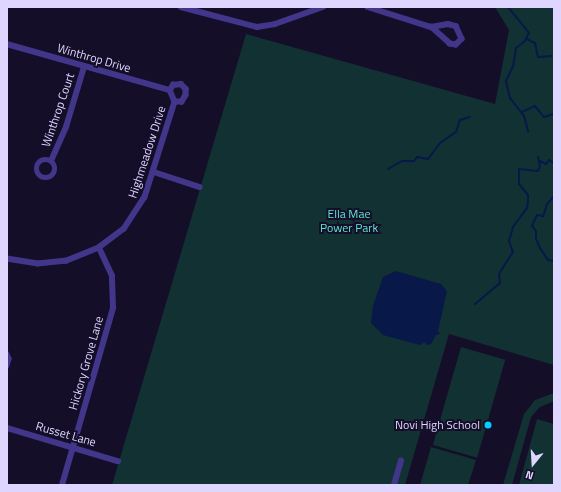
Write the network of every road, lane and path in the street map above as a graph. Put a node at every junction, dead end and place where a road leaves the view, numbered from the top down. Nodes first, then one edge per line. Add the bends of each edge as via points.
1 (181, 7) edge
2 (323, 7) edge
3 (368, 7) edge
4 (431, 27) junction
5 (7, 44) edge
6 (84, 67) junction
7 (172, 92) junction
8 (174, 102) junction
9 (51, 161) dead end
10 (154, 172) junction
11 (200, 186) dead end
12 (99, 248) junction
13 (7, 259) edge
14 (7, 354) edge
15 (7, 366) edge
16 (7, 428) edge
17 (73, 447) junction
18 (118, 461) dead end
19 (401, 461) dead end
20 (62, 485) edge
21 (394, 485) edge

1 - 2 street via 257,27 275,24
3 - 4 street
4 - 4 street via 450,44 456,45 462,39 456,26 443,24
5 - 6 street, Winthrop Drive
6 - 7 street, Winthrop Drive
6 - 9 street, Winthrop Court via 66,128
7 - 8 street, Highmeadow Drive
7 - 8 street via 173,85 181,84 186,89 182,102
8 - 10 street, Highmeadow Drive
10 - 11 street
10 - 12 street, Highmeadow Drive via 140,207 124,229
12 - 13 street, Highmeadow Drive via 80,258 54,264
12 - 17 street, Hickory Grove Lane via 112,276 113,308
14 - 15 street
16 - 17 street, Russet Lane
17 - 18 street, Russet Lane
17 - 20 street, Hickory Grove Lane
19 - 21 street

